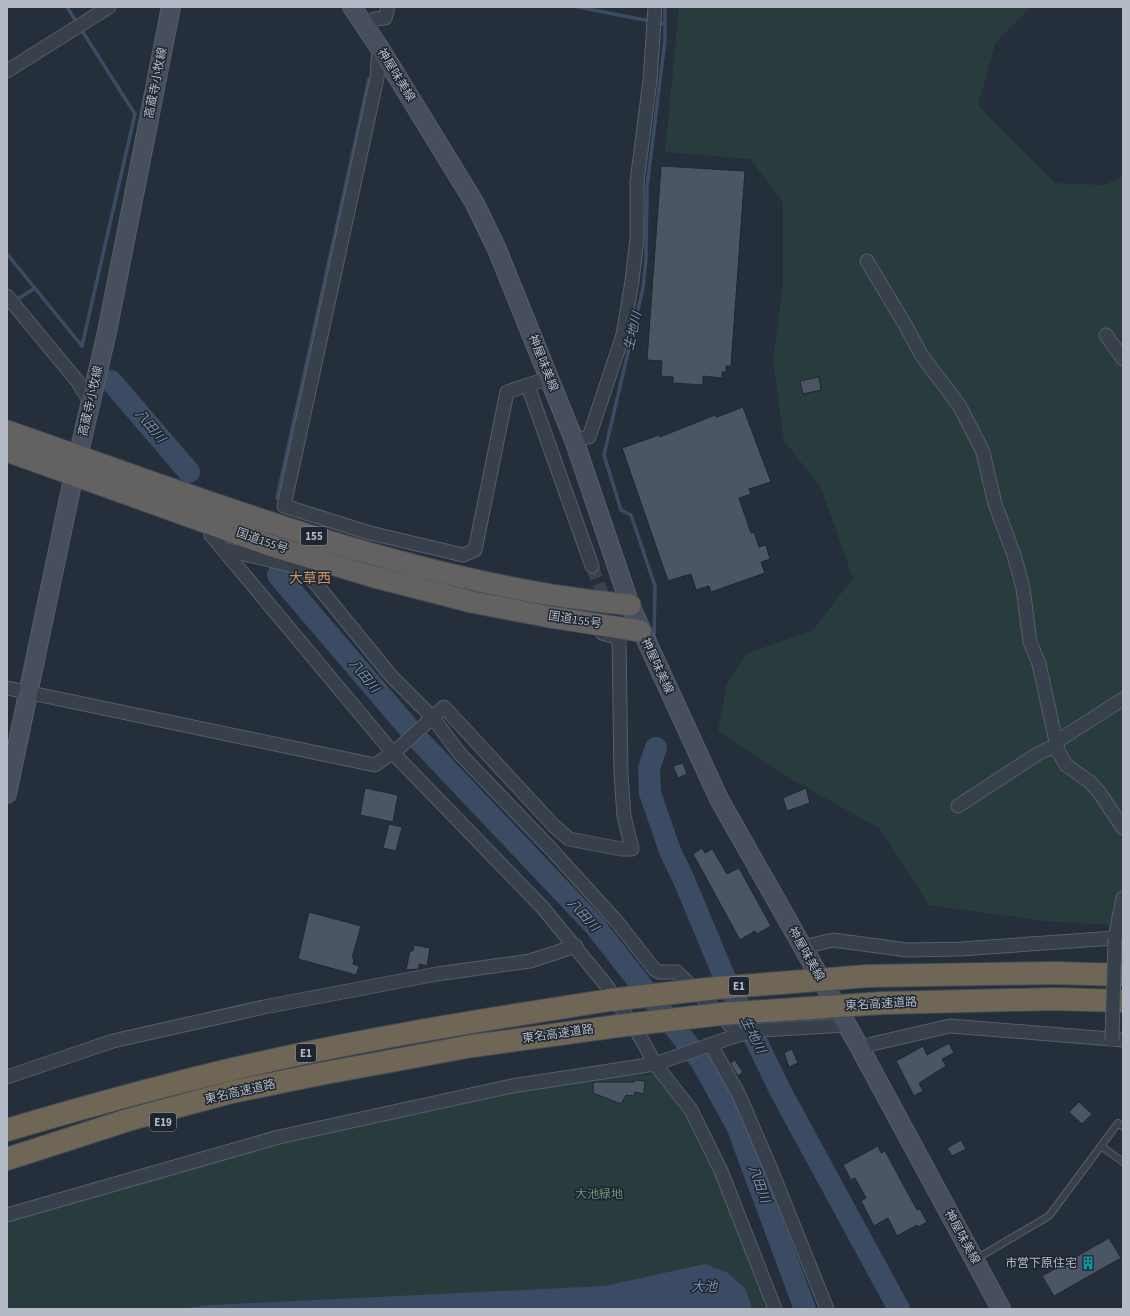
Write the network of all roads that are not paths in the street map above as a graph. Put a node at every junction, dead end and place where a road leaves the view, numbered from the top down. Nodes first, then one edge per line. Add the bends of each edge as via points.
1 (109, 7) edge
2 (171, 7) edge
3 (352, 7) edge
4 (388, 7) edge
5 (655, 7) edge
6 (367, 29) junction
7 (379, 47) junction
8 (7, 71) edge
9 (867, 262) dead end
10 (7, 296) edge
11 (1106, 335) dead end
12 (1123, 359) edge
13 (549, 378) junction
14 (528, 386) junction
15 (91, 402) junction
16 (7, 431) edge
17 (574, 440) junction
18 (7, 451) edge
19 (76, 465) junction
20 (211, 523) junction
21 (223, 549) junction
22 (298, 561) junction
23 (592, 566) tunnel mouth
24 (630, 605) junction
25 (640, 631) junction
26 (7, 688) edge
27 (29, 693) junction
28 (1123, 699) edge
29 (431, 719) junction
30 (1057, 747) junction
31 (396, 750) junction
32 (7, 794) edge
33 (958, 806) dead end
34 (1123, 828) edge
35 (1123, 898) edge
36 (1119, 938) edge
37 (576, 946) junction
38 (802, 947) junction
39 (1123, 975) edge
40 (1123, 1002) edge
41 (847, 1025) junction
42 (735, 1036) junction
43 (1117, 1040) edge
44 (711, 1045) junction
45 (860, 1048) junction
46 (655, 1064) junction
47 (320, 1074) junction
48 (7, 1077) edge
49 (1123, 1127) edge
50 (7, 1130) edge
51 (1101, 1146) junction
52 (7, 1159) edge
53 (1123, 1162) edge
54 (7, 1172) edge
55 (7, 1215) edge
56 (974, 1260) junction
57 (775, 1309) edge
58 (827, 1309) edge
59 (1001, 1309) edge

1 - 8 street
2 - 15 main road, 高蔵寺小牧線
3 - 6 main road, 神屋味美線
4 - 6 street via 385,18 374,19
5 - 17 street via 650,80 637,182 637,238 622,335 589,436
6 - 7 main road, 神屋味美線
7 - 13 main road, 神屋味美線 via 474,202 496,247
7 - 14 street via 377,78 284,506 370,533 463,555 475,550 507,392
9 - 30 street via 922,356 959,405 983,452 995,504 1023,588 1030,642 1039,664
10 - 15 street via 78,382
11 - 12 street
13 - 14 street
13 - 17 main road, 神屋味美線
14 - 23 street
15 - 19 main road, 高蔵寺小牧線
16 - 19 highway, 国道155号 / 155
17 - 24 main road, 神屋味美線
18 - 19 highway, 国道155号 / 155
19 - 20 highway, 国道155号 / 155
19 - 24 highway, 国道155号 / 155 via 378,555 552,595
19 - 27 main road, 高蔵寺小牧線
20 - 21 street via 210,535
20 - 22 highway, 国道155号 / 155
21 - 22 street
21 - 31 street
22 - 25 highway, 国道155号 / 155 via 371,576 472,602
22 - 29 street via 392,677
22 - 29 street via 365,584 510,618 619,638 621,775 624,816 632,849 569,839 444,707
24 - 25 main road, 神屋味美線
25 - 38 main road, 神屋味美線 via 718,798
26 - 27 street
27 - 31 street via 375,765
27 - 32 main road, 高蔵寺小牧線
28 - 30 street
29 - 31 street
29 - 42 street via 460,754 602,906 654,969 659,972 676,972 733,1028
30 - 33 street via 1039,753
30 - 34 street via 1066,765 1090,782
31 - 37 street
35 - 36 street
36 - 38 street via 961,949 907,950 833,940
36 - 43 street, bridge
37 - 46 street via 606,985
37 - 48 street via 530,961 437,974 264,1007 113,1041
38 - 41 main road, 神屋味美線
39 - 50 highway, 東名高速道路 / E1, bridge via 1054,973 868,976 716,988 610,1000 468,1022 316,1051 123,1096
40 - 47 highway, 東名高速道路 / E1, bridge via 1055,999 883,1003 721,1014 472,1046
41 - 42 street via 761,1030
41 - 45 main road, 神屋味美線
42 - 44 street
43 - 45 street via 950,1026
44 - 46 street
44 - 58 street via 739,1095
45 - 56 main road, 神屋味美線
46 - 55 street via 512,1086 280,1136
46 - 57 street via 695,1117 720,1170
47 - 52 highway, 東名高速道路 / E1 via 232,1092 128,1120
47 - 54 highway, E19
49 - 51 lane via 1118,1123
51 - 53 lane
51 - 56 lane via 1050,1216
56 - 59 main road, 神屋味美線

